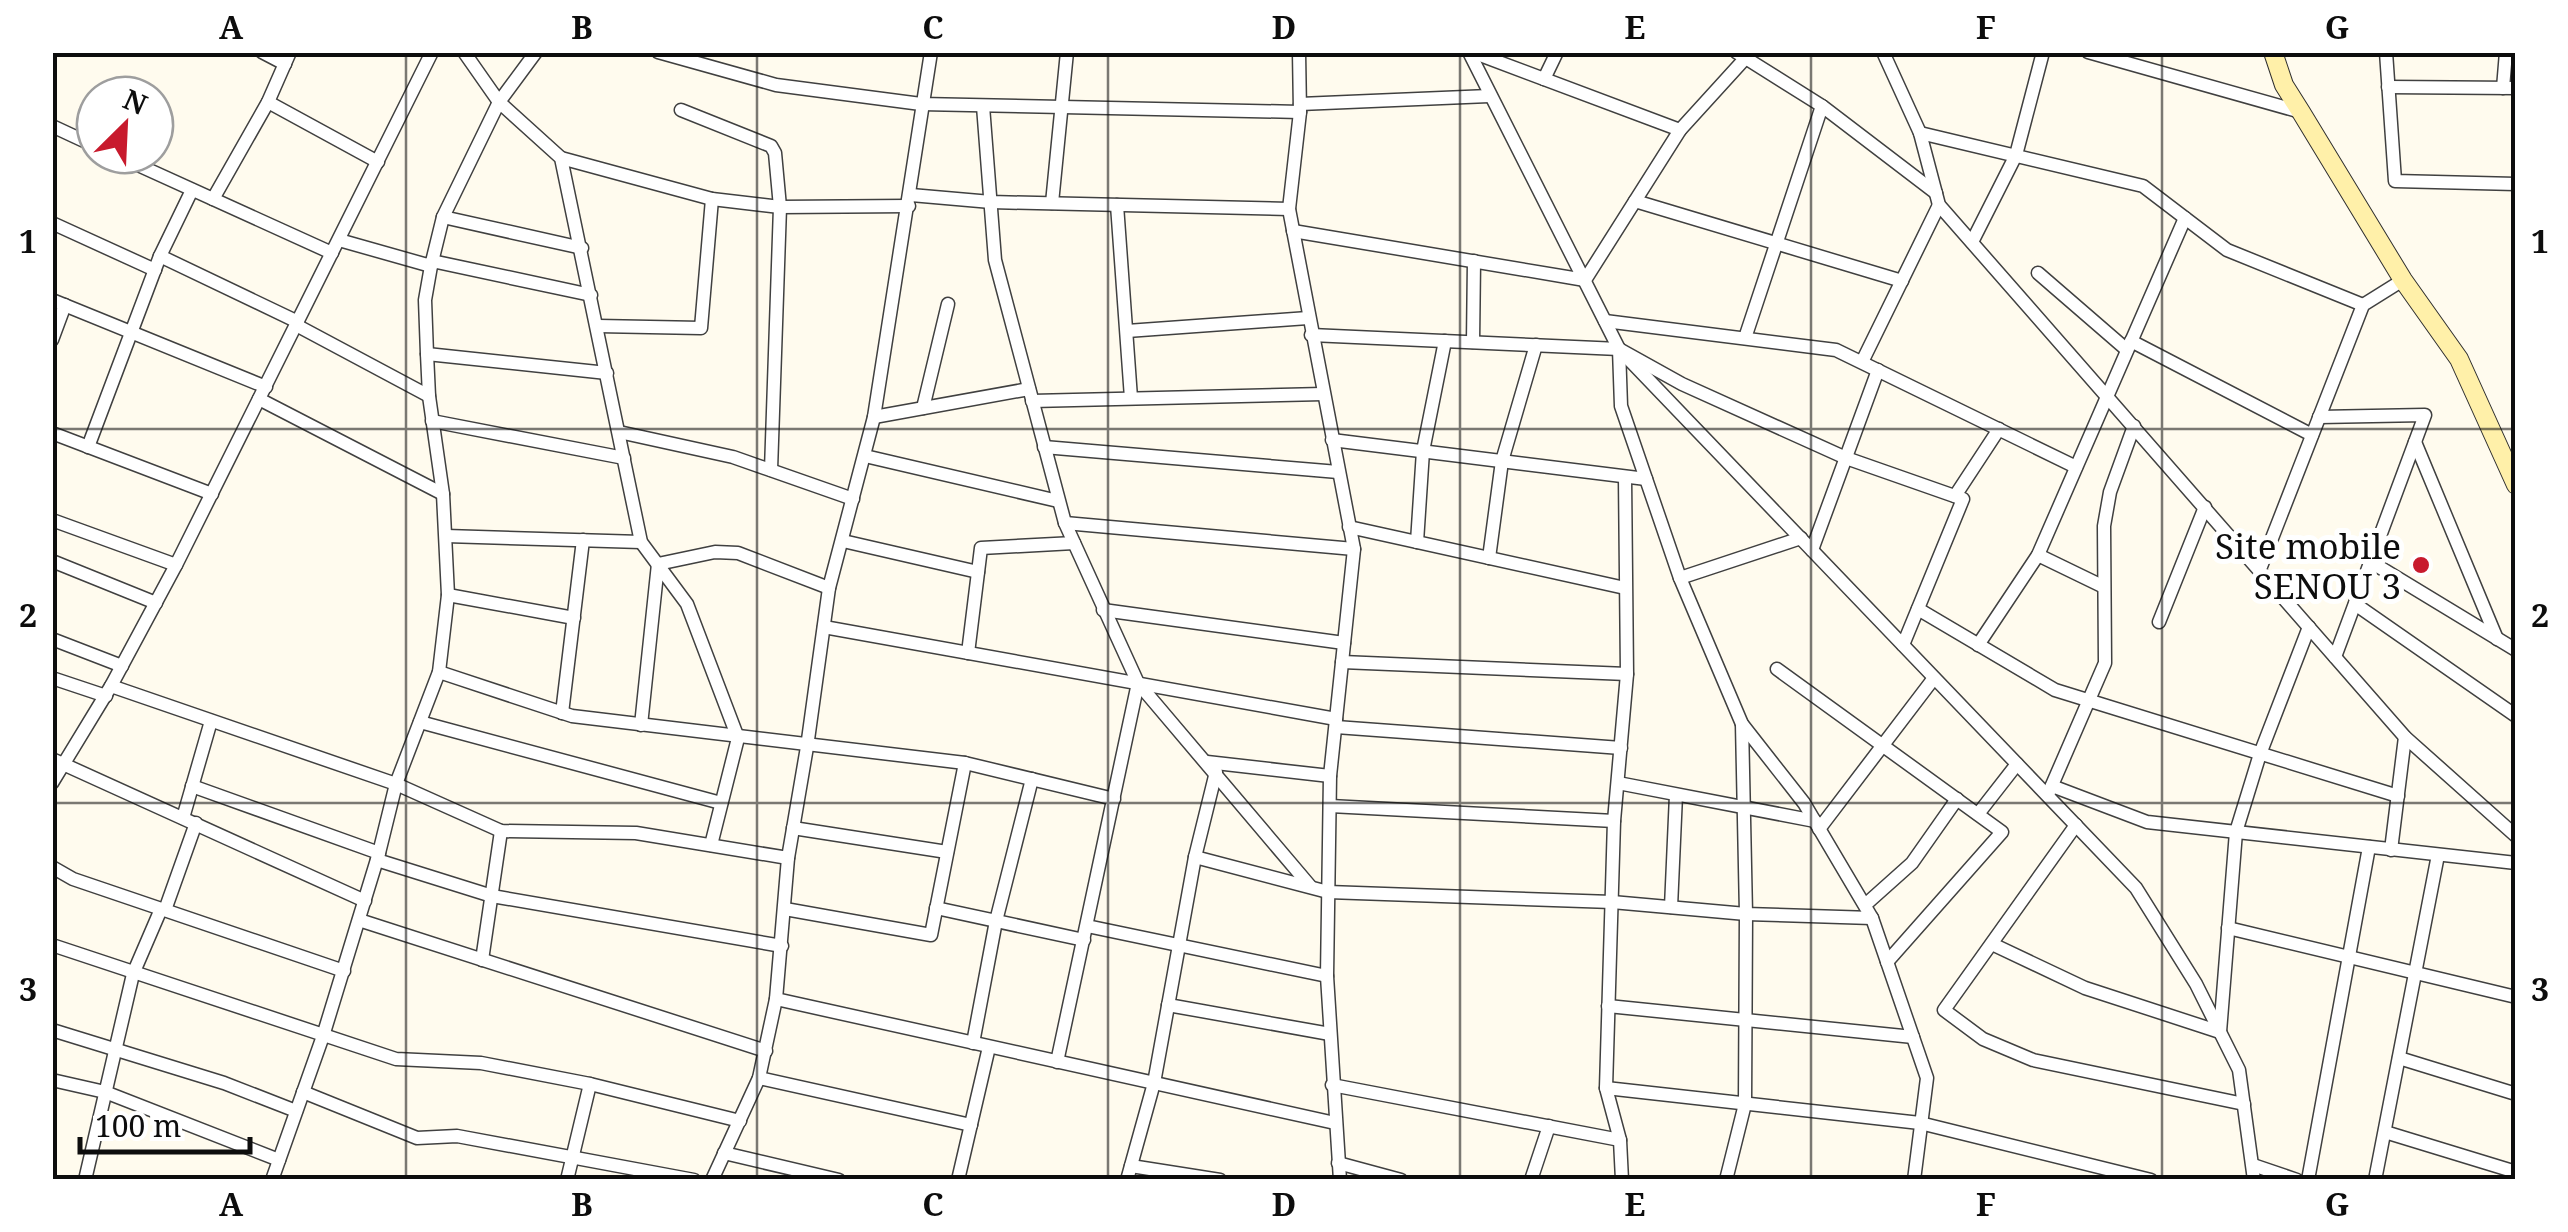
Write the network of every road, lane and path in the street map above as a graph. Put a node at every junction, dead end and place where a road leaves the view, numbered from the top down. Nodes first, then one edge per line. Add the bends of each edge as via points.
1 (262, 52) edge
2 (432, 52) edge
3 (464, 52) edge
4 (536, 52) edge
5 (658, 52) edge
6 (931, 52) edge
7 (1067, 52) edge
8 (1299, 52) edge
9 (1470, 52) edge
10 (1557, 52) edge
11 (2043, 52) edge
12 (2088, 52) edge
13 (2273, 52) edge
14 (2386, 52) edge
15 (2506, 52) edge
16 (1743, 54) edge
17 (1886, 56) edge
18 (287, 58) edge
19 (1544, 80) junction
20 (2388, 87) junction
21 (2509, 88) edge
22 (1489, 96) junction
23 (268, 102) junction
24 (499, 102) junction
25 (922, 104) junction
26 (982, 106) junction
27 (1822, 106) junction
28 (1062, 108) junction
29 (1300, 108) junction
30 (680, 110) dead end
31 (2300, 112) junction
32 (52, 126) edge
33 (1680, 130) junction
34 (1920, 134) junction
35 (75, 137) edge
36 (2016, 155) junction
37 (561, 158) junction
38 (378, 162) junction
39 (159, 175) edge
40 (2516, 184) edge
41 (192, 190) junction
42 (212, 199) junction
43 (712, 199) junction
44 (1938, 199) junction
45 (910, 201) junction
46 (1635, 201) junction
47 (991, 202) junction
48 (1052, 204) junction
49 (1117, 205) junction
50 (780, 206) junction
51 (1289, 208) junction
52 (443, 217) junction
53 (2185, 218) junction
54 (52, 223) edge
55 (1293, 230) junction
56 (1972, 242) junction
57 (1776, 243) junction
58 (335, 247) junction
59 (582, 248) junction
60 (160, 256) junction
61 (1474, 262) junction
62 (432, 264) junction
63 (154, 270) junction
64 (2038, 272) dead end
65 (1585, 280) junction
66 (1902, 280) junction
67 (2403, 280) junction
68 (592, 295) junction
69 (59, 302) edge
70 (948, 304) dead end
71 (2363, 304) junction
72 (1308, 318) junction
73 (1606, 321) junction
74 (297, 323) junction
75 (598, 326) junction
76 (1127, 331) junction
77 (131, 332) junction
78 (1311, 335) junction
79 (1744, 338) junction
80 (52, 340) edge
81 (1445, 341) junction
82 (1473, 342) junction
83 (1536, 345) junction
84 (2129, 345) junction
85 (1620, 349) junction
86 (427, 354) junction
87 (1862, 362) junction
88 (1878, 370) junction
89 (607, 373) junction
90 (263, 393) junction
91 (1323, 394) junction
92 (1030, 395) junction
93 (2106, 395) junction
94 (429, 396) junction
95 (1132, 398) junction
96 (922, 408) junction
97 (874, 416) junction
98 (2319, 417) junction
99 (432, 420) junction
100 (2134, 426) junction
101 (1998, 429) junction
102 (619, 432) junction
103 (52, 433) edge
104 (2312, 435) junction
105 (1332, 440) junction
106 (2416, 442) junction
107 (88, 446) junction
108 (1044, 447) junction
109 (1423, 451) junction
110 (865, 456) junction
111 (624, 458) junction
112 (1846, 458) junction
113 (1502, 461) junction
114 (2076, 467) junction
115 (770, 470) junction
116 (1338, 472) junction
117 (1625, 477) junction
118 (1646, 480) junction
119 (2516, 485) edge
120 (212, 494) junction
121 (443, 494) junction
122 (1955, 496) junction
123 (854, 500) junction
124 (1058, 500) junction
125 (2205, 507) junction
126 (52, 520) edge
127 (1065, 524) junction
128 (1349, 527) junction
129 (446, 536) junction
130 (1801, 538) junction
131 (583, 540) junction
132 (843, 541) junction
133 (641, 542) junction
134 (1417, 542) junction
135 (1074, 544) junction
136 (1354, 550) junction
137 (1812, 550) junction
138 (2038, 555) junction
139 (1489, 558) junction
140 (52, 561) edge
141 (2370, 562) junction
142 (658, 564) junction
143 (176, 565) junction
144 (2260, 569) junction
145 (978, 572) junction
146 (1680, 578) junction
147 (2102, 586) junction
148 (829, 588) junction
149 (1625, 588) junction
150 (448, 595) junction
151 (156, 602) junction
152 (2355, 604) junction
153 (1918, 609) junction
154 (1102, 610) junction
155 (574, 618) junction
156 (2158, 622) dead end
157 (2309, 626) junction
158 (824, 627) junction
159 (2498, 638) junction
160 (52, 639) edge
161 (1344, 642) junction
162 (1903, 645) junction
163 (1978, 645) junction
164 (2516, 650) edge
165 (968, 652) junction
166 (2336, 657) junction
167 (1342, 662) junction
168 (122, 666) junction
169 (1777, 670) dead end
170 (439, 672) junction
171 (1627, 674) junction
172 (52, 678) edge
173 (1934, 678) junction
174 (1138, 683) junction
175 (109, 691) junction
176 (2088, 700) junction
177 (562, 713) junction
178 (2516, 716) edge
179 (211, 721) junction
180 (420, 722) junction
181 (1336, 723) junction
182 (1742, 724) junction
183 (640, 725) junction
184 (2404, 737) junction
185 (738, 738) junction
186 (1883, 746) junction
187 (808, 747) junction
188 (1621, 748) junction
189 (2260, 754) junction
190 (60, 762) edge
191 (965, 763) junction
192 (2017, 764) junction
193 (1212, 767) junction
194 (1330, 776) junction
195 (1032, 779) junction
196 (52, 783) edge
197 (396, 784) junction
198 (1618, 784) junction
199 (192, 786) junction
200 (2050, 791) junction
201 (1676, 794) junction
202 (2398, 796) junction
203 (1114, 799) junction
204 (1957, 799) junction
205 (722, 803) junction
206 (1330, 806) junction
207 (1742, 807) junction
208 (1978, 814) junction
209 (190, 821) junction
210 (1614, 821) junction
211 (1817, 825) junction
212 (2076, 826) junction
213 (793, 828) junction
214 (501, 832) junction
215 (2236, 832) junction
216 (2516, 836) edge
217 (711, 845) junction
218 (2369, 847) junction
219 (2392, 850) junction
220 (948, 852) junction
221 (2438, 855) junction
222 (378, 857) junction
223 (1195, 857) junction
224 (788, 858) junction
225 (2516, 863) edge
226 (52, 867) edge
227 (1310, 886) junction
228 (1328, 892) junction
229 (492, 896) junction
230 (365, 901) junction
231 (1612, 902) junction
232 (936, 908) junction
233 (1671, 908) junction
234 (785, 909) junction
235 (163, 910) junction
236 (1868, 912) junction
237 (1746, 914) junction
238 (359, 920) junction
239 (996, 921) junction
240 (2228, 928) junction
241 (1086, 933) junction
242 (1992, 944) junction
243 (52, 946) edge
244 (782, 946) junction
245 (1179, 946) junction
246 (2349, 957) junction
247 (482, 960) junction
248 (1887, 962) junction
249 (344, 971) junction
250 (2415, 973) junction
251 (133, 974) junction
252 (1326, 976) junction
253 (2516, 997) edge
254 (776, 1000) junction
255 (1168, 1004) junction
256 (1608, 1006) junction
257 (1745, 1020) junction
258 (52, 1030) edge
259 (2220, 1032) junction
260 (1330, 1034) junction
261 (323, 1036) junction
262 (1912, 1036) junction
263 (973, 1043) junction
264 (989, 1047) junction
265 (116, 1050) junction
266 (766, 1051) junction
267 (2399, 1058) junction
268 (1057, 1062) junction
269 (759, 1078) junction
270 (52, 1080) edge
271 (1154, 1083) junction
272 (590, 1084) junction
273 (1332, 1085) junction
274 (1606, 1088) junction
275 (105, 1092) junction
276 (303, 1092) junction
277 (2516, 1094) edge
278 (1745, 1104) junction
279 (2244, 1104) junction
280 (296, 1111) junction
281 (740, 1121) junction
282 (1335, 1123) junction
283 (1920, 1124) junction
284 (971, 1125) junction
285 (1549, 1126) junction
286 (2384, 1132) junction
287 (1620, 1140) junction
288 (724, 1153) junction
289 (572, 1157) junction
290 (278, 1160) junction
291 (1338, 1162) junction
292 (2254, 1172) edge
293 (1129, 1173) edge
294 (2512, 1174) edge
295 (277, 1178) edge
296 (85, 1180) edge
297 (567, 1180) edge
298 (694, 1180) edge
299 (712, 1180) edge
300 (839, 1180) edge
301 (958, 1180) edge
302 (1220, 1180) edge
303 (1340, 1180) edge
304 (1402, 1180) edge
305 (1531, 1180) edge
306 (1622, 1180) edge
307 (1726, 1180) edge
308 (1914, 1180) edge
309 (2150, 1180) edge
310 (2297, 1180) edge
311 (2308, 1180) edge
312 (2375, 1180) edge

1 - 18 street
2 - 38 street
3 - 24 street
4 - 24 street
5 - 25 street via 776,85
6 - 25 street
7 - 28 street
8 - 29 street
9 - 19 street
9 - 22 street
10 - 19 street
11 - 36 street
12 - 31 street
13 - 31 street
14 - 20 street
15 - 21 street
16 - 27 street
16 - 33 street
17 - 34 street
18 - 23 street
19 - 33 street
20 - 21 street
20 - 40 street via 2395,181
22 - 29 street
22 - 65 street
23 - 38 street
23 - 42 street
24 - 37 street
24 - 52 street
25 - 26 street
25 - 45 street
26 - 28 street
26 - 47 street
27 - 44 street
27 - 57 street
28 - 29 street
28 - 48 street
29 - 51 street
30 - 50 street via 771,146
31 - 67 street
32 - 35 street
33 - 46 street
34 - 36 street
34 - 44 street
36 - 53 street via 2142,186
36 - 56 street
37 - 43 street
37 - 59 street
38 - 58 street
39 - 41 street
41 - 42 street
41 - 60 street
42 - 58 street
43 - 50 street
43 - 75 street via 702,328
44 - 56 street
44 - 66 street
45 - 47 street
45 - 50 street
45 - 97 street
46 - 57 street
46 - 65 street
47 - 48 street
47 - 92 street via 995,260
48 - 49 street
49 - 51 street
49 - 76 street
50 - 115 street
51 - 55 street
52 - 59 street
52 - 62 street
53 - 71 street via 2227,250
53 - 84 street
54 - 63 street
55 - 61 street
55 - 72 street
56 - 93 street
57 - 66 street
57 - 79 street
58 - 62 street
58 - 74 street
59 - 68 street
60 - 63 street
60 - 74 street
61 - 65 street
61 - 82 street
62 - 68 street
62 - 86 street
63 - 77 street
64 - 84 street
65 - 73 street
66 - 87 street
67 - 71 street
67 - 119 street via 2458,359
68 - 75 street
69 - 77 street
69 - 80 street
70 - 96 street
71 - 98 street
72 - 76 street
72 - 78 street
73 - 79 street
73 - 85 street
74 - 90 street
74 - 94 street
75 - 89 street
76 - 95 street
77 - 90 street
77 - 107 street
78 - 81 street
78 - 91 street
79 - 87 street via 1836,350
81 - 82 street
81 - 109 street
82 - 83 street
83 - 85 street
83 - 113 street
84 - 93 street
84 - 104 street
85 - 112 street
85 - 118 street via 1622,406
85 - 130 street
86 - 89 street
86 - 94 street
87 - 88 street
88 - 101 street
88 - 112 street
89 - 102 street
90 - 120 street
90 - 121 street
91 - 95 street
91 - 105 street
92 - 95 street
92 - 96 street
92 - 108 street
93 - 100 street
93 - 114 street
94 - 99 street
96 - 97 street
97 - 110 street
98 - 104 street
98 - 106 street via 2425,415
99 - 111 street
99 - 121 street
100 - 125 street
100 - 147 street via 2110,492
101 - 114 street
101 - 122 street
102 - 111 street
102 - 115 street
103 - 107 street
104 - 144 street
105 - 109 street
105 - 116 street
106 - 141 street
106 - 159 street
107 - 120 street
108 - 116 street
108 - 124 street
109 - 113 street
109 - 134 street
110 - 123 street
110 - 124 street
111 - 133 street
112 - 122 street
112 - 137 street
113 - 117 street
113 - 139 street
114 - 138 street
115 - 123 street
116 - 128 street
117 - 118 street
117 - 149 street
118 - 146 street
120 - 143 street
121 - 129 street
122 - 153 street via 1963,499
123 - 132 street
124 - 127 street
125 - 144 street
125 - 156 street
126 - 143 street
127 - 135 street
127 - 136 street
128 - 134 street
128 - 136 street
129 - 131 street
129 - 150 street
130 - 137 street
130 - 146 street
131 - 133 street
131 - 155 street
132 - 145 street
132 - 148 street
133 - 142 street
134 - 139 street
135 - 145 street via 981,548
135 - 154 street
136 - 161 street
137 - 162 street
138 - 147 street
138 - 163 street
139 - 149 street
140 - 151 street
141 - 152 street
141 - 159 street
142 - 148 street via 738,553
142 - 183 street
142 - 185 street via 687,604
143 - 151 street
144 - 157 street
145 - 165 street
146 - 182 street
147 - 176 street via 2105,663
148 - 158 street
149 - 171 street
150 - 155 street
150 - 170 street
151 - 168 street
152 - 166 street
152 - 178 street
153 - 162 street
153 - 163 street
154 - 161 street
154 - 174 street
155 - 177 street
157 - 166 street
157 - 189 street
158 - 165 street
158 - 187 street
159 - 164 street
160 - 168 street
161 - 167 street
162 - 173 street
163 - 176 street via 2055,690
165 - 174 street
166 - 184 street
167 - 171 street
167 - 181 street
168 - 175 street
169 - 186 street
170 - 177 street
170 - 180 street
171 - 188 street
172 - 175 street
173 - 186 street
173 - 192 street
174 - 181 street
174 - 193 street
174 - 203 street
175 - 179 street
175 - 190 street
176 - 189 street
176 - 200 street
177 - 183 street
179 - 197 street
179 - 199 street
180 - 197 street
180 - 205 street
181 - 188 street
181 - 194 street
182 - 207 street
182 - 211 street
183 - 185 street
184 - 202 street
184 - 216 street
185 - 187 street
185 - 205 street
186 - 204 street
186 - 211 street
187 - 191 street
187 - 213 street
188 - 198 street
189 - 202 street
189 - 215 street
190 - 196 street
190 - 209 street
191 - 195 street
191 - 220 street
192 - 200 street
192 - 208 street
193 - 194 street
193 - 223 street
193 - 227 street
194 - 206 street
195 - 203 street
195 - 239 street
197 - 214 street
197 - 222 street
198 - 201 street
198 - 210 street
199 - 209 street
199 - 222 street
200 - 212 street
200 - 215 street via 2148,822
201 - 207 street
201 - 233 street
202 - 219 street
203 - 241 street
204 - 208 street
204 - 236 street
205 - 217 street
206 - 210 street
206 - 228 street
207 - 211 street
207 - 237 street
208 - 248 street via 2002,832
209 - 230 street
209 - 235 street
210 - 231 street
211 - 236 street
212 - 242 street
212 - 259 street via 2136,888
213 - 220 street
213 - 224 street
214 - 217 street via 636,833
214 - 229 street
215 - 218 street
215 - 240 street
217 - 224 street
218 - 219 street
218 - 246 street
219 - 221 street
220 - 232 street
221 - 225 street
221 - 250 street
222 - 229 street
222 - 230 street
223 - 227 street
223 - 245 street
224 - 234 street
226 - 235 street
227 - 228 street
228 - 231 street
228 - 252 street
229 - 244 street
229 - 247 street
230 - 238 street
231 - 233 street
231 - 256 street
232 - 234 street via 931,935
232 - 239 street
233 - 237 street
234 - 244 street
235 - 249 street
235 - 251 street
236 - 237 street
236 - 248 street
237 - 257 street
238 - 247 street
238 - 249 street
239 - 241 street
239 - 263 street
240 - 246 street
240 - 259 street
241 - 245 street
241 - 268 street
242 - 259 street via 2085,988
242 - 279 street via 1944,1010 1984,1038 2033,1060
243 - 251 street
244 - 254 street
245 - 252 street
245 - 255 street
246 - 250 street
246 - 311 street
247 - 266 street
248 - 262 street
249 - 261 street
250 - 253 street
250 - 267 street
251 - 261 street
251 - 265 street
252 - 260 street
254 - 263 street
254 - 266 street
255 - 260 street
255 - 271 street
256 - 257 street
256 - 274 street
257 - 262 street
257 - 278 street
258 - 265 street
259 - 279 street via 2238,1070
260 - 273 street
261 - 272 street via 396,1060 481,1063
261 - 276 street
262 - 283 street via 1926,1078
263 - 264 street
264 - 268 street
264 - 284 street
265 - 275 street
265 - 280 street
266 - 269 street
267 - 277 street
267 - 286 street
268 - 271 street
269 - 281 street
269 - 284 street
270 - 275 street
271 - 282 street
271 - 293 street
272 - 281 street
272 - 289 street
273 - 282 street
273 - 285 street
274 - 278 street
274 - 287 street
275 - 290 street
275 - 296 street
276 - 280 street
276 - 289 street via 417,1138 457,1136
278 - 283 street
278 - 307 street
279 - 292 street
280 - 290 street
281 - 288 street
282 - 291 street
283 - 308 street
283 - 309 street
284 - 301 street
285 - 287 street
285 - 305 street
286 - 294 street
286 - 312 street
287 - 306 street
288 - 299 street
288 - 300 street
289 - 297 street
289 - 298 street
290 - 295 street
291 - 303 street
291 - 304 street
292 - 310 street
293 - 302 street

